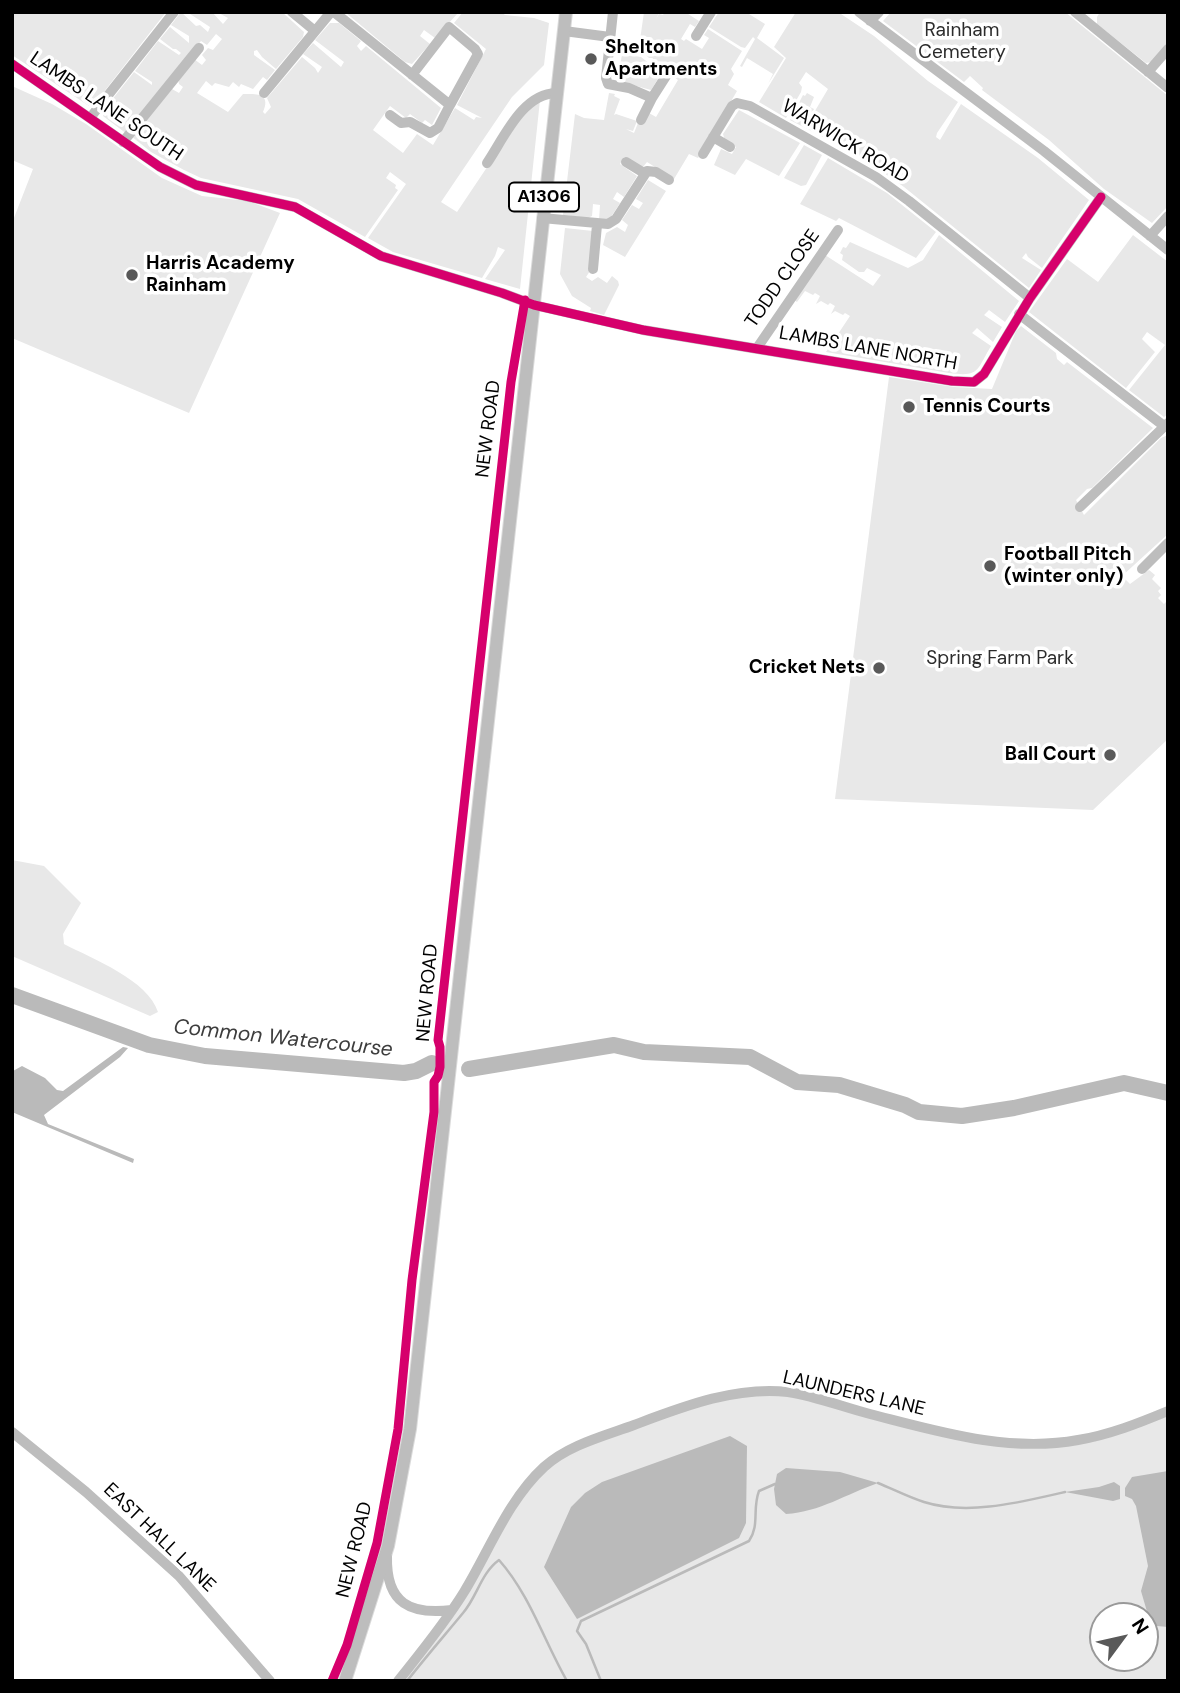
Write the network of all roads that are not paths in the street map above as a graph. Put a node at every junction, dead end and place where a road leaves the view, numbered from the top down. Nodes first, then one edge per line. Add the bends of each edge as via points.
1 (174, 12) edge
2 (292, 12) edge
3 (333, 12) edge
4 (566, 12) edge
5 (613, 12) edge
6 (711, 12) edge
7 (859, 12) edge
8 (879, 12) edge
9 (1075, 12) edge
10 (1093, 12) edge
11 (870, 21) junction
12 (1086, 21) junction
13 (316, 31) junction
14 (564, 31) junction
15 (696, 36) dead end
16 (610, 37) junction
17 (199, 48) dead end
18 (1168, 50) edge
19 (12, 65) edge
20 (1148, 72) junction
21 (412, 75) junction
22 (666, 75) dead end
23 (1168, 88) edge
24 (264, 93) dead end
25 (556, 93) junction
26 (652, 98) junction
27 (450, 105) junction
28 (390, 115) dead end
29 (90, 118) junction
30 (641, 120) dead end
31 (713, 137) junction
32 (123, 142) junction
33 (730, 147) dead end
34 (703, 154) dead end
35 (626, 162) dead end
36 (487, 163) dead end
37 (644, 173) junction
38 (669, 180) dead end
39 (1101, 197) junction
40 (1168, 216) edge
41 (542, 218) junction
42 (597, 225) junction
43 (838, 230) dead end
44 (1150, 236) junction
45 (1168, 250) edge
46 (593, 269) dead end
47 (1030, 298) junction
48 (534, 305) junction
49 (1020, 314) junction
50 (757, 348) junction
51 (1166, 425) edge
52 (1080, 508) dead end
53 (1168, 543) edge
54 (1142, 569) dead end
55 (1168, 1411) edge
56 (12, 1432) edge
57 (388, 1546) junction
58 (452, 1609) junction
59 (270, 1681) edge
60 (345, 1681) edge
61 (398, 1681) edge

1 - 29 street
2 - 13 street
3 - 13 street
3 - 21 street
4 - 14 main road, NEW ROAD / A1306
5 - 16 street
6 - 15 street
7 - 11 street
8 - 11 street
9 - 12 street
10 - 12 street
11 - 39 street
12 - 20 street
13 - 24 street
14 - 16 street
14 - 25 main road, NEW ROAD / A1306
16 - 26 street via 608,84
17 - 32 street
18 - 20 street
19 - 29 street, LAMBS LANE SOUTH
20 - 23 street
21 - 27 street
21 - 27 street via 449,27 478,54
22 - 26 street
25 - 36 street via 542,94 525,107
25 - 41 main road, NEW ROAD / A1306
26 - 30 street
27 - 28 street via 430,133
29 - 32 street, LAMBS LANE SOUTH
31 - 33 street
31 - 34 street, WARWICK ROAD
31 - 47 street, WARWICK ROAD via 732,106 750,106 876,177
32 - 48 street, LAMBS LANE SOUTH via 196,186 295,207 381,256
35 - 37 street
37 - 38 street via 651,170
37 - 42 street via 615,219
39 - 44 street
39 - 47 street, LAMBS LANE NORTH
40 - 44 street
41 - 42 street
41 - 48 main road, NEW ROAD / A1306
42 - 46 street
43 - 50 street, TODD CLOSE
44 - 45 street
47 - 49 street, LAMBS LANE NORTH
48 - 50 street, LAMBS LANE NORTH via 643,330
48 - 57 main road, NEW ROAD / A1306 via 410,1429
49 - 50 street, LAMBS LANE NORTH via 984,374 968,383
49 - 51 street
51 - 52 street
53 - 54 street
55 - 58 street, LAUNDERS LANE via 1113,1432 1041,1444 948,1434 788,1392 751,1392 701,1401 587,1442 545,1466 528,1484
56 - 59 street, EAST HALL LANE via 179,1577
57 - 58 street via 390,1580 409,1609
57 - 60 main road, NEW ROAD / A1306
58 - 61 street, LAUNDERS LANE

